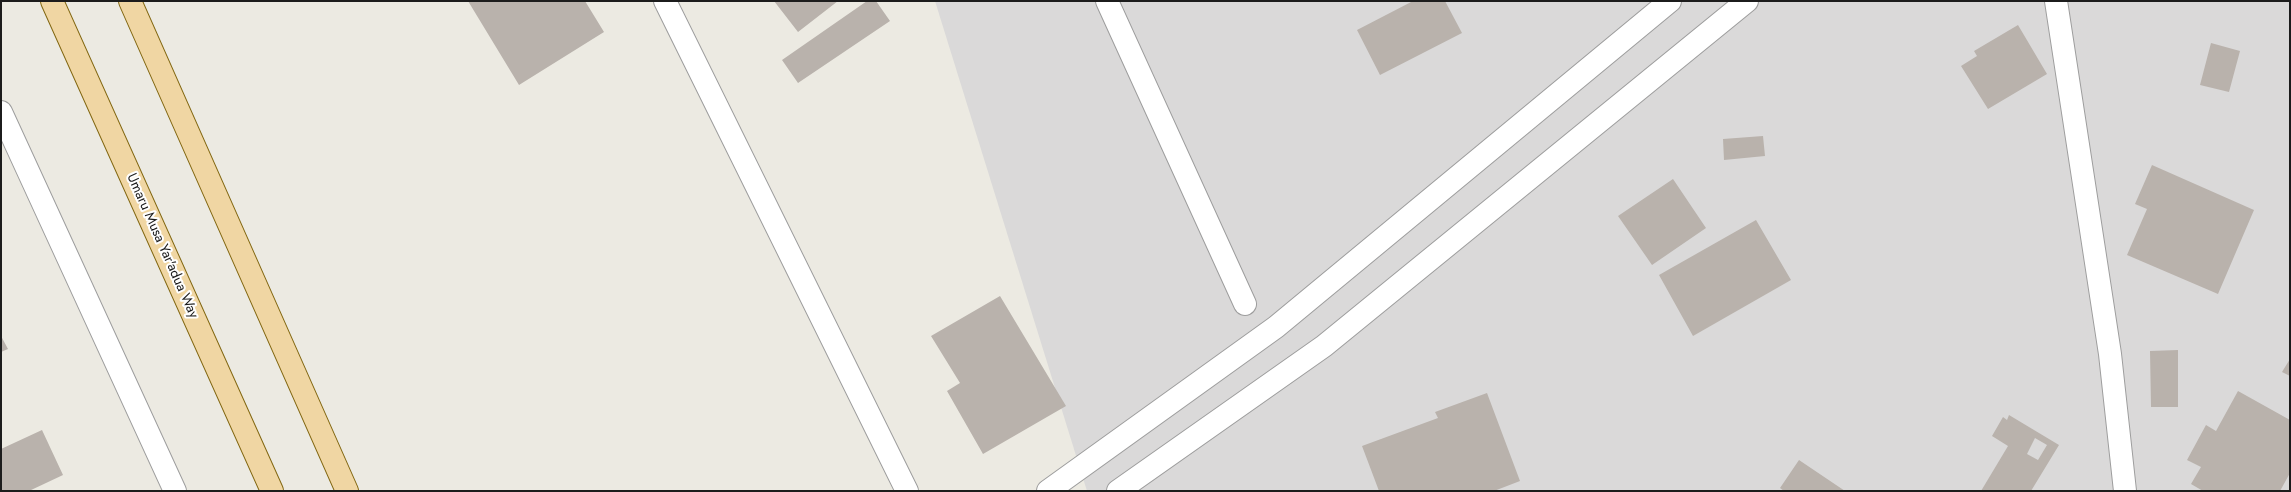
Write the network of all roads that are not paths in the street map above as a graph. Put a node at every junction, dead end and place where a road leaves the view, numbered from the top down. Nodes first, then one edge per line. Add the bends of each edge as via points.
1 (52, 1) edge
2 (130, 1) edge
3 (665, 1) edge
4 (1107, 1) edge
5 (1670, 1) edge
6 (1747, 1) edge
7 (2056, 1) edge
8 (1, 112) edge
9 (1246, 304) dead end
10 (175, 491) edge
11 (272, 491) edge
12 (347, 491) edge
13 (907, 491) edge
14 (1048, 491) edge
15 (1118, 491) edge
16 (2125, 491) edge

1 - 11 main road, Umaru Musa Yar'adua Way
2 - 12 main road
3 - 13 street
4 - 9 street
5 - 14 street via 1276,327
6 - 15 street via 1324,346
7 - 16 street via 2110,354
8 - 10 street

